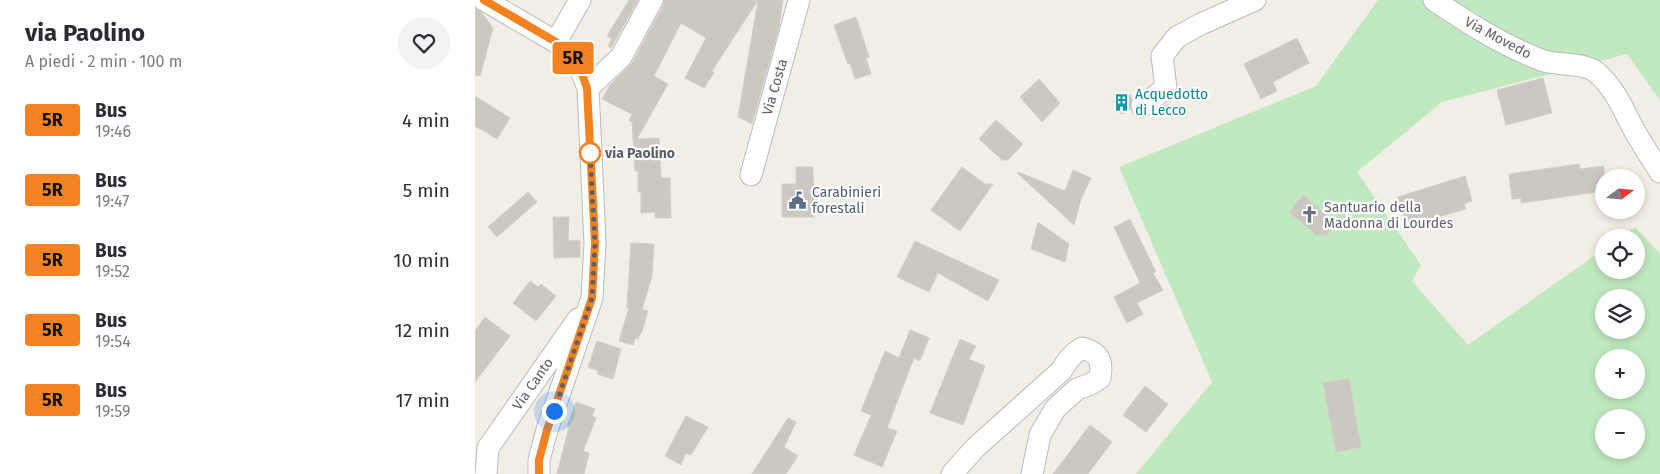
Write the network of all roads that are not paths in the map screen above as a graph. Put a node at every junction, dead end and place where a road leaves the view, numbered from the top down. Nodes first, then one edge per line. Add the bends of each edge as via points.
1 (484, 0) edge
2 (580, 0) edge
3 (652, 0) edge
4 (799, 0) edge
5 (1255, 0) edge
6 (1434, 0) edge
7 (556, 42) junction
8 (587, 88) junction
9 (1142, 106) dead end
10 (1660, 172) edge
11 (751, 175) dead end
12 (592, 298) junction
13 (486, 474) edge
14 (539, 474) edge
15 (952, 474) edge
16 (1032, 474) edge

1 - 7 street
2 - 7 street
3 - 8 street via 621,58
4 - 11 street, Via Costa
5 - 9 street via 1177,37 1162,56 1166,88
6 - 10 street, Via Movedo via 1515,50 1544,62 1594,70 1608,83
7 - 8 street via 577,60
8 - 12 street via 595,243
12 - 13 street, Via Canto via 489,448
12 - 14 street via 547,430 539,460
15 - 16 street via 975,448 1061,372 1074,353 1082,348 1091,350 1099,358 1100,378 1077,390 1055,409 1040,434

